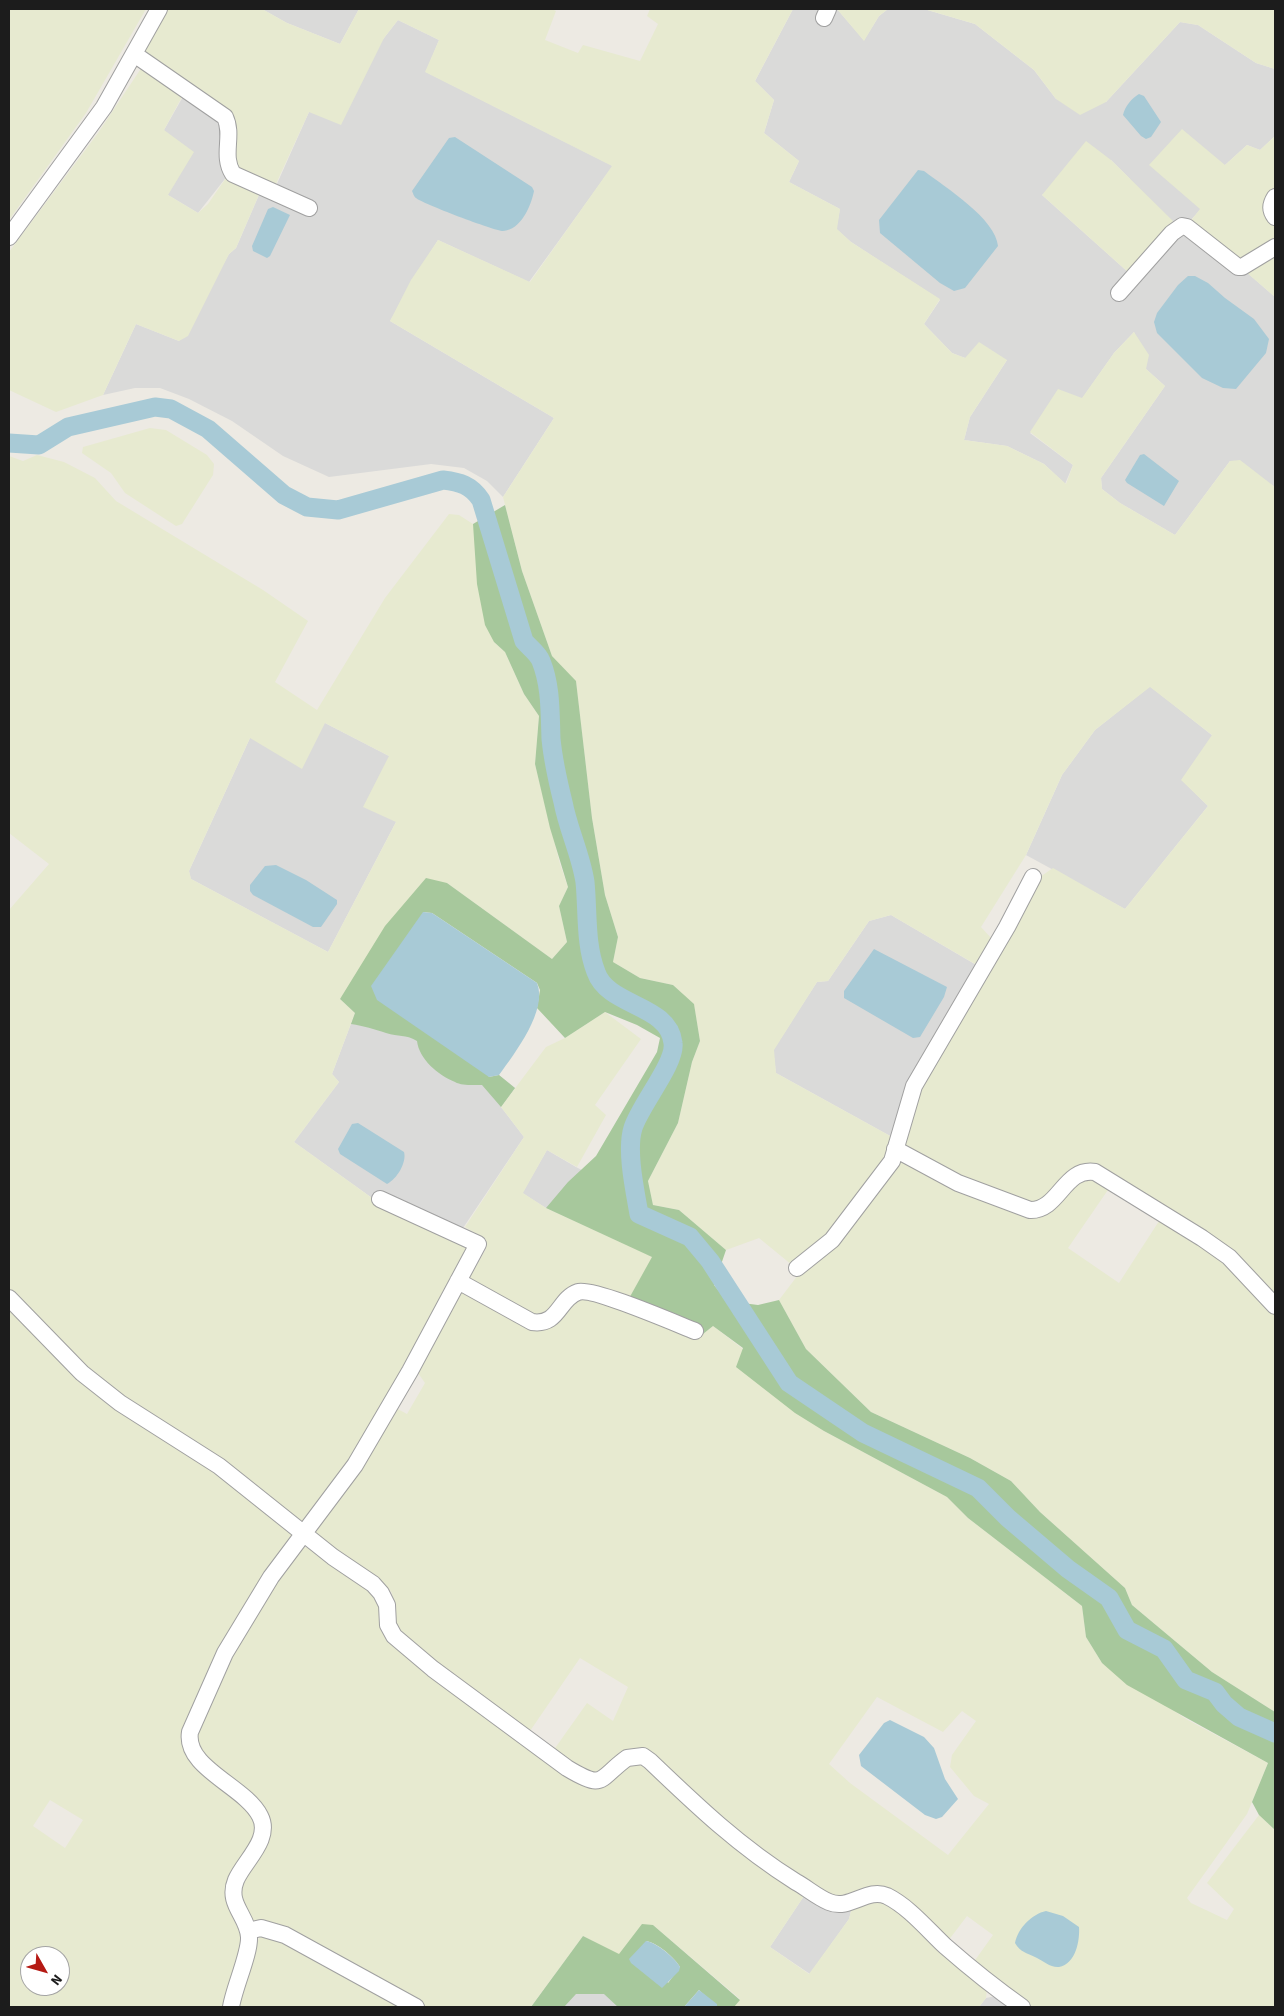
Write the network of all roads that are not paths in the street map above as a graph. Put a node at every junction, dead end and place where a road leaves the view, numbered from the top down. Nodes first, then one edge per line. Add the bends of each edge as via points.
1 (159, 9) edge
2 (134, 54) junction
3 (1275, 197) edge
4 (309, 208) dead end
5 (1275, 217) edge
6 (9, 237) edge
7 (1275, 247) edge
8 (1119, 293) dead end
9 (1032, 877) dead end
10 (895, 1149) junction
11 (380, 1199) dead end
12 (798, 1268) dead end
13 (458, 1282) junction
14 (9, 1298) edge
15 (1275, 1306) edge
16 (695, 1331) dead end
17 (304, 1535) junction
18 (248, 1931) junction
19 (231, 2007) edge
20 (416, 2007) edge
21 (1022, 2007) edge

1 - 2 street
2 - 4 street via 225,117 230,134 226,151 233,174
2 - 6 street via 104,107
3 - 5 street via 1271,204
7 - 8 street via 1238,267 1182,226
9 - 10 street via 993,952 914,1086
10 - 12 street via 892,1161 846,1223 832,1240
10 - 15 street via 958,1183 1030,1210 1047,1205 1078,1173 1095,1172 1229,1257
11 - 13 street via 478,1244
13 - 16 street via 541,1324 573,1295 585,1292
13 - 17 street via 360,1457
14 - 17 street via 82,1373 226,1472
17 - 18 street via 271,1577 225,1653 188,1741 193,1754 245,1799 260,1816 263,1825 261,1839 236,1880 233,1891 233,1900
17 - 21 street via 373,1584 387,1605 388,1625 394,1636 433,1669 567,1768 582,1777 600,1780 627,1758 643,1756 708,1817 768,1864 829,1902 849,1903 868,1895 885,1895
18 - 19 street via 248,1946
18 - 20 street via 261,1928 285,1935

